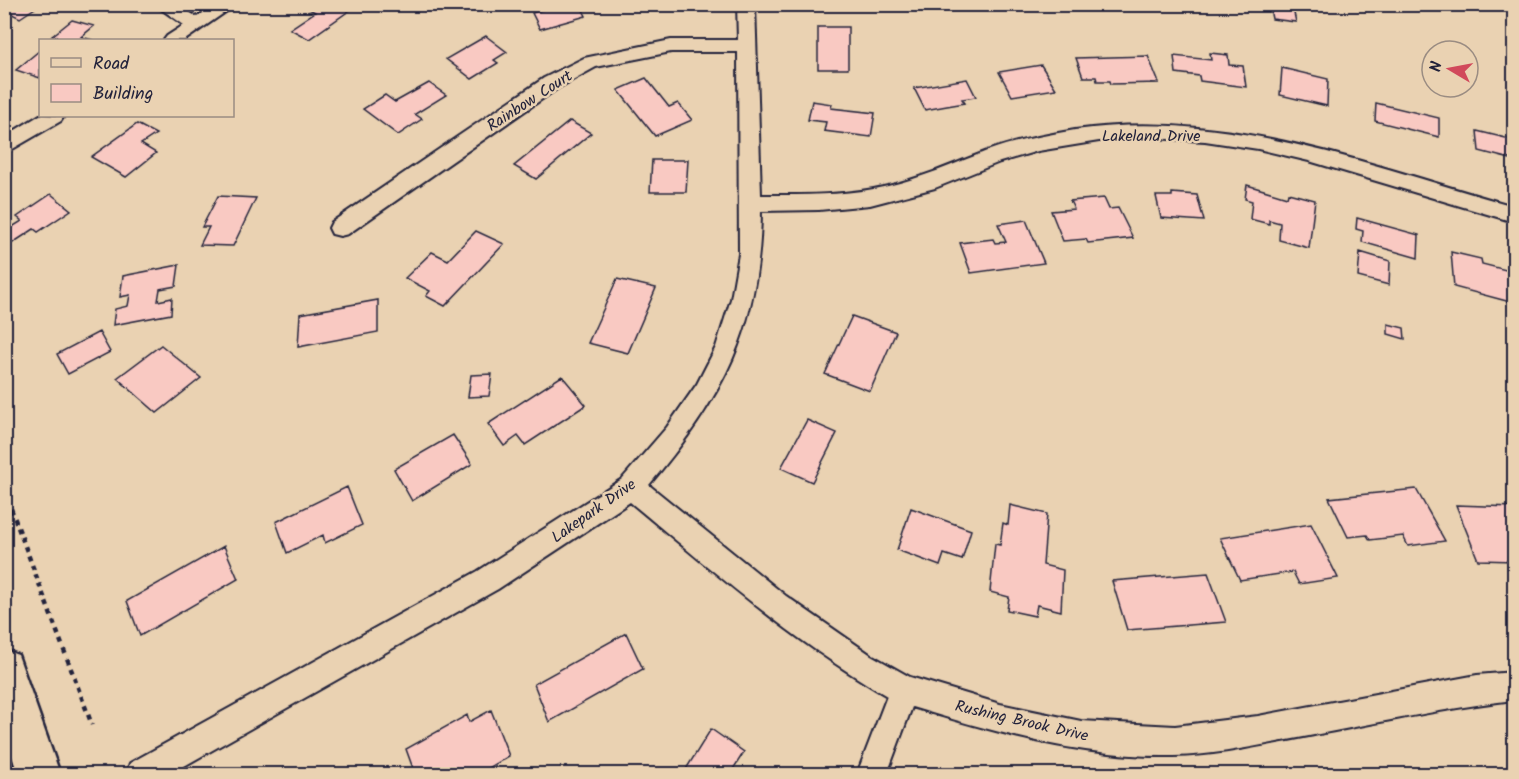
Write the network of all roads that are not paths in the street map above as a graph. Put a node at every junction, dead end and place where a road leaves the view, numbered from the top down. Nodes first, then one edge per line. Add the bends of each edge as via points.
1 (162, 4) edge
2 (229, 4) edge
3 (746, 4) edge
4 (198, 25) junction
5 (175, 39) edge
6 (745, 46) junction
7 (52, 117) edge
8 (4, 147) edge
9 (751, 203) junction
10 (1515, 214) edge
11 (340, 228) dead end
12 (632, 487) junction
13 (4, 669) edge
14 (1515, 686) edge
15 (904, 690) junction
16 (39, 774) edge
17 (141, 774) edge
18 (872, 774) edge

1 - 4 street
2 - 4 street
3 - 6 street, Lakepark Drive
4 - 5 street
6 - 9 street, Lakepark Drive
6 - 11 street, Rainbow Court via 672,46 591,62 551,83
7 - 8 street
9 - 10 street, Lakeland Drive via 852,200 918,185 1029,146 1102,133 1170,132 1218,136 1298,152
9 - 12 street, Lakepark Drive via 750,254 727,348 676,435
12 - 15 street, Rushing Brook Drive via 776,606
12 - 17 street, Lakepark Drive via 488,580
13 - 16 main road
14 - 15 street, Rushing Brook Drive via 1477,689 1258,731 1175,741 1081,736 1000,719
15 - 18 street

